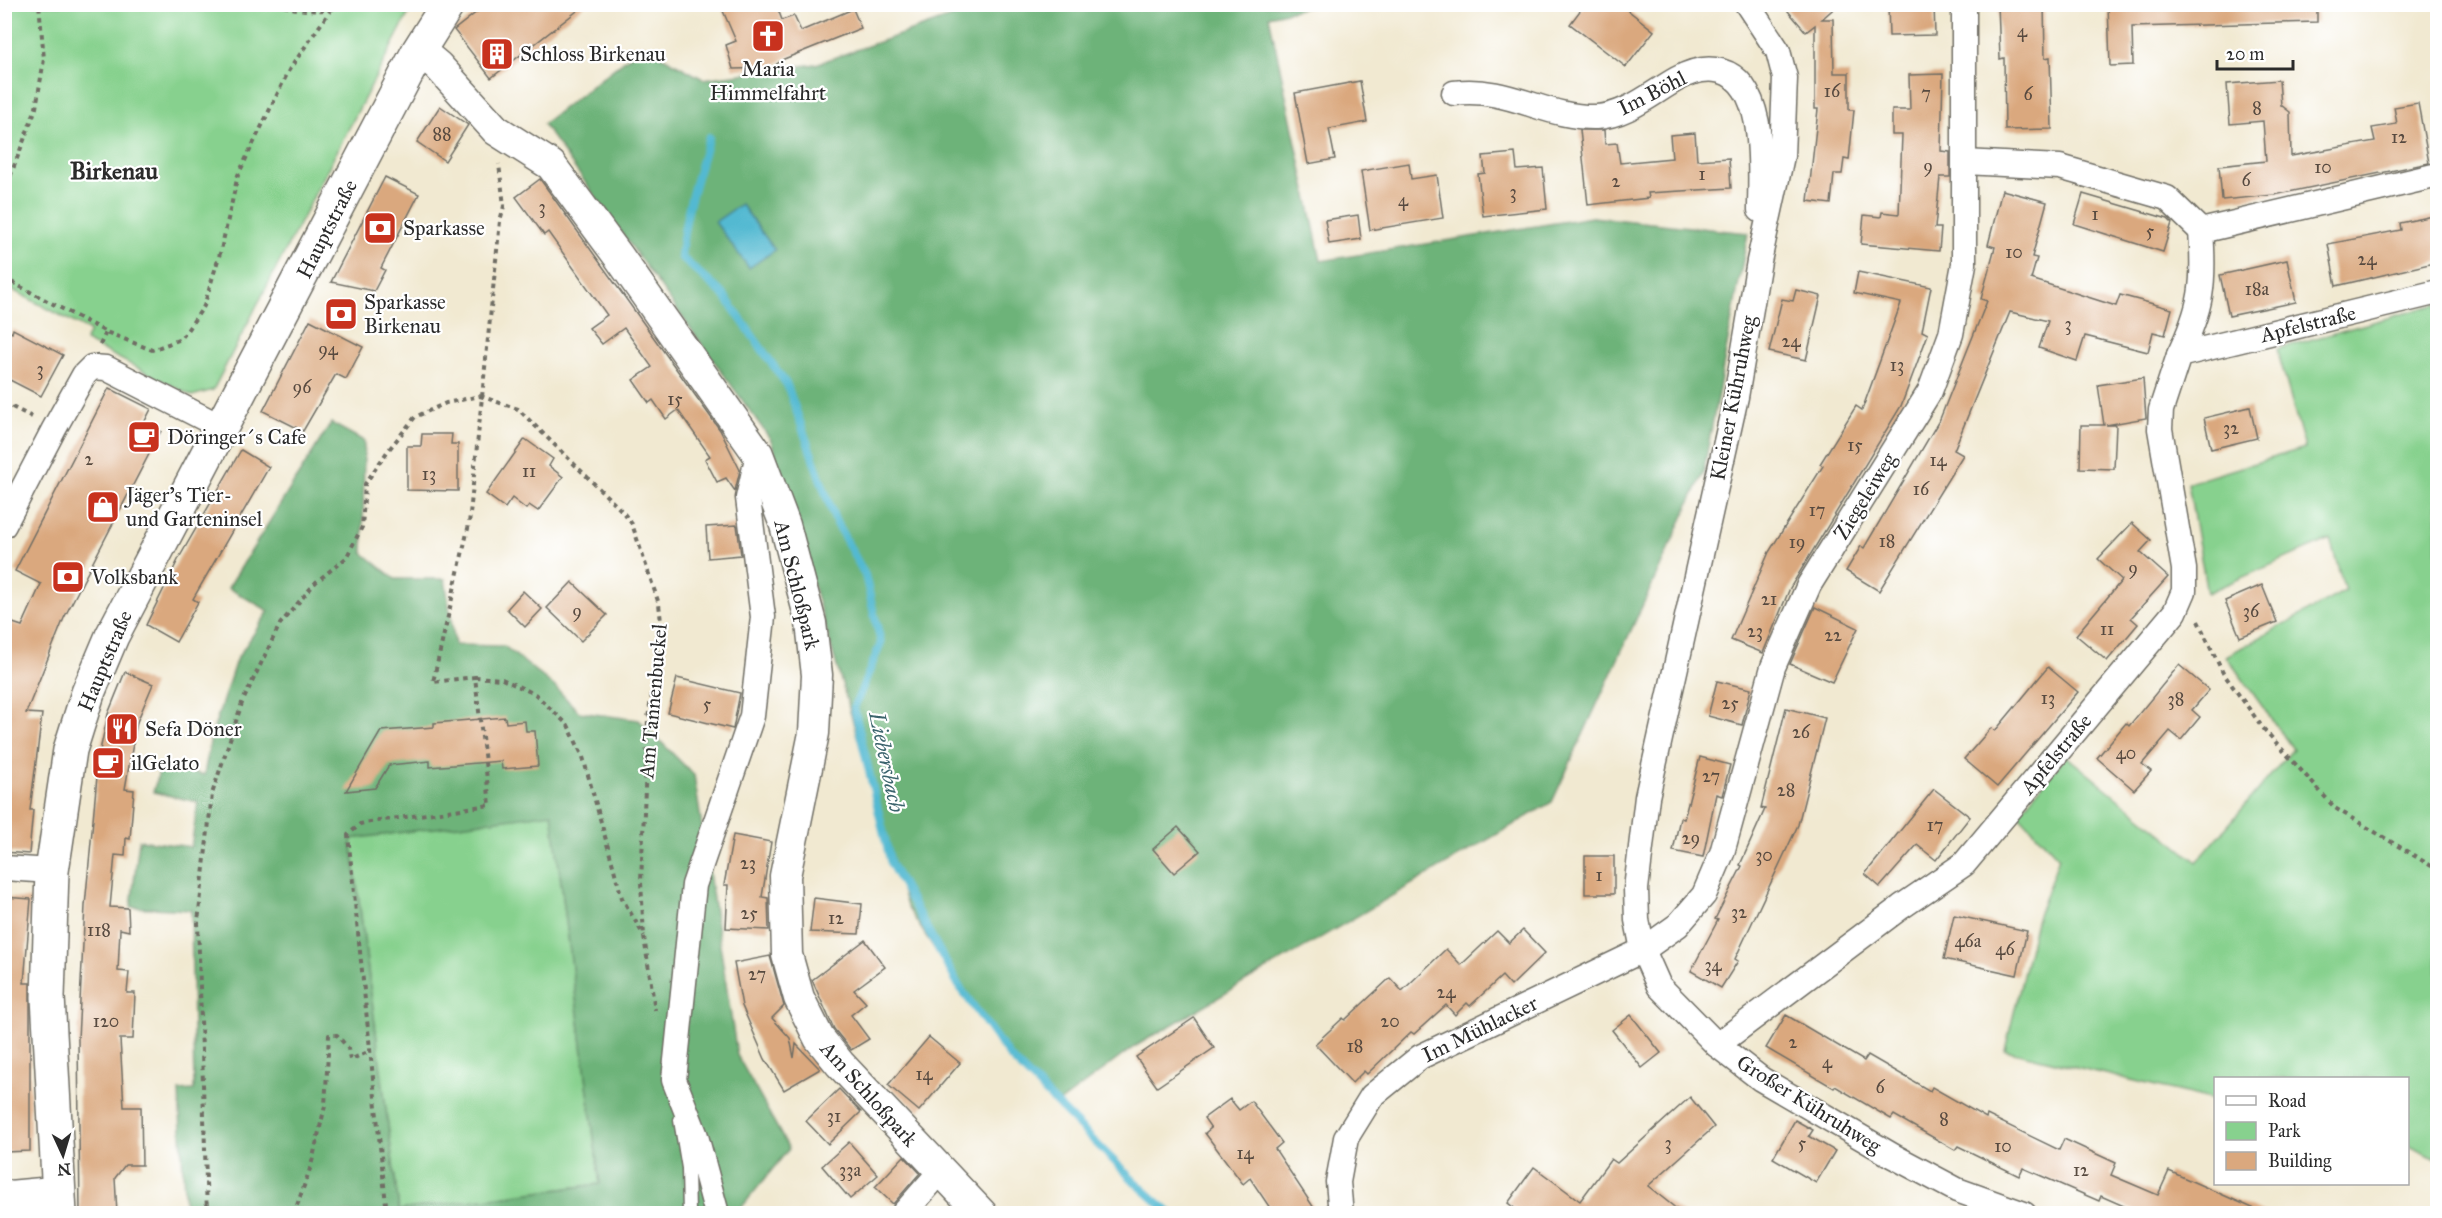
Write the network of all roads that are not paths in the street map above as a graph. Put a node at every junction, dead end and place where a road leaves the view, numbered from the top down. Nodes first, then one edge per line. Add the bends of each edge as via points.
1 (448, 4) edge
2 (1747, 4) edge
3 (1964, 4) edge
4 (419, 50) junction
5 (1454, 93) dead end
6 (1965, 162) junction
7 (2438, 175) edge
8 (2201, 231) junction
9 (1759, 261) junction
10 (2438, 292) edge
11 (2180, 356) junction
12 (223, 428) junction
13 (758, 454) junction
14 (6, 516) edge
15 (1647, 797) joint
16 (4, 868) edge
17 (52, 871) junction
18 (1643, 950) junction
19 (1717, 1045) junction
20 (674, 1080) junction
21 (940, 1172) junction
22 (4, 1198) edge
23 (59, 1203) edge
24 (690, 1214) edge
25 (717, 1214) edge
26 (903, 1214) edge
27 (982, 1214) edge
28 (1341, 1214) edge
29 (2024, 1214) edge

1 - 4 main road, Hauptstraße
2 - 9 street, Kleiner Kühruhweg via 1778,51 1785,78 1782,156
3 - 6 street, Ziegeleiweg
4 - 12 main road, Hauptstraße
4 - 13 street, Am Schloßpark via 496,130 551,165
5 - 9 street, Im Böhl via 1484,90 1563,114 1598,117 1632,106 1689,73 1708,69 1727,73 1742,84 1752,104 1761,170
6 - 8 street via 2060,167 2167,198
6 - 18 street, Ziegeleiweg via 1964,264 1951,334 1930,391 1809,585 1773,667 1722,853 1704,895 1678,925
7 - 8 street
8 - 11 street, Apfelstraße via 2204,270 2197,317
9 - 15 street, Kleiner Kühruhweg via 1736,398
10 - 11 street, Apfelstraße
11 - 19 street, Apfelstraße via 2161,410 2160,429 2184,568 2184,591 2175,612 1964,864
12 - 14 street via 106,368 92,367
12 - 17 main road, Hauptstraße via 112,636 88,693 70,750
13 - 20 street via 748,498 763,617 752,716 694,885
13 - 21 street, Am Schloßpark via 791,547 811,623 818,675 814,733 785,876 786,955 799,998 819,1038
15 - 18 street, Großer Kühruhweg via 1636,889
16 - 17 street
17 - 23 main road, Hauptstraße via 48,997
18 - 19 street, Großer Kühruhweg via 1659,986
18 - 28 street, Im Mühlacker via 1419,1057 1372,1096 1346,1138 1338,1182
19 - 29 street, Großer Kühruhweg via 1761,1079 1893,1156 1957,1190
20 - 24 lane via 688,1168
20 - 25 street via 696,1136
21 - 26 street
21 - 27 street, Am Schloßpark
22 - 23 main road

